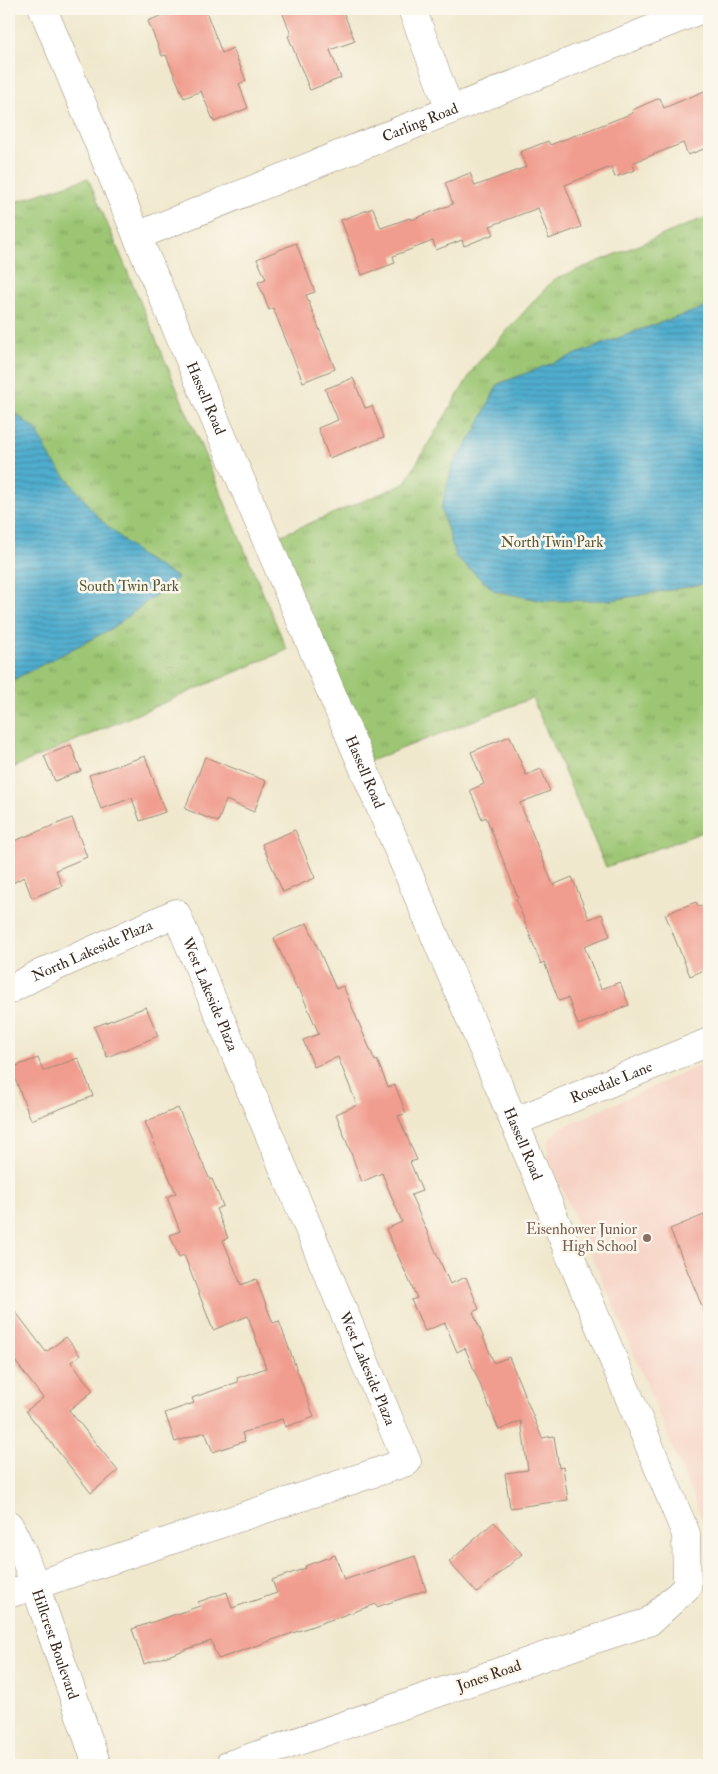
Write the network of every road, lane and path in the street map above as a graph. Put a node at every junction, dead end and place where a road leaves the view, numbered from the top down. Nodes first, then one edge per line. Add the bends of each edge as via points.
1 (43, 9) edge
2 (412, 9) edge
3 (702, 9) edge
4 (450, 110) junction
5 (137, 236) junction
6 (176, 914) joint
7 (9, 990) edge
8 (709, 1042) edge
9 (514, 1122) junction
10 (9, 1525) edge
11 (686, 1534) joint
12 (35, 1585) junction
13 (9, 1594) edge
14 (97, 1765) edge
15 (229, 1765) edge

1 - 5 street, Hassell Road
2 - 4 street
3 - 4 street, Carling Road
4 - 5 street, Carling Road
5 - 9 street, Hassell Road
6 - 7 street, North Lakeside Plaza
6 - 12 street, West Lakeside Plaza via 407,1462
8 - 9 street, Rosedale Lane
9 - 11 street, Hassell Road
10 - 12 street, Hillcrest Boulevard
11 - 15 street, Jones Road via 687,1587 649,1622
12 - 13 street
12 - 14 street, Hillcrest Boulevard

